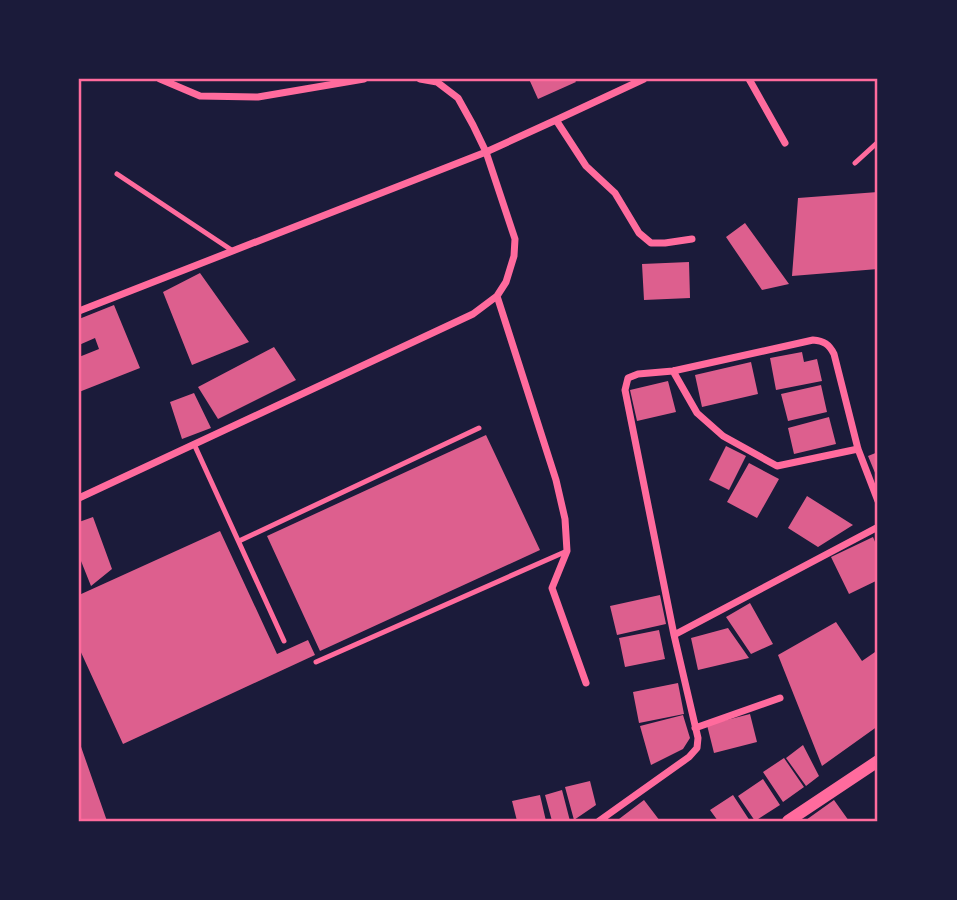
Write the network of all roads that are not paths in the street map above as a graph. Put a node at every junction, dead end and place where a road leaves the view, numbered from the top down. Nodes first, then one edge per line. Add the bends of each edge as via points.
1 (160, 79) edge
2 (364, 79) edge
3 (420, 79) edge
4 (643, 79) edge
5 (749, 79) edge
6 (556, 120) junction
7 (878, 142) edge
8 (785, 143) dead end
9 (485, 152) junction
10 (855, 163) dead end
11 (117, 174) dead end
12 (692, 239) dead end
13 (233, 251) junction
14 (497, 296) junction
15 (79, 311) edge
16 (673, 370) junction
17 (479, 428) dead end
18 (194, 444) junction
19 (858, 449) junction
20 (79, 498) edge
21 (878, 501) edge
22 (878, 527) edge
23 (239, 541) junction
24 (567, 551) junction
25 (674, 635) junction
26 (284, 640) dead end
27 (316, 663) dead end
28 (586, 683) dead end
29 (780, 698) dead end
30 (695, 727) junction
31 (878, 761) edge
32 (600, 821) edge
33 (788, 821) edge

1 - 2 street via 200,96 258,97
3 - 9 street via 437,82 458,98
4 - 6 street
5 - 8 street
6 - 9 street
6 - 12 street via 586,166 615,192 639,233 651,243
7 - 10 lane
9 - 13 street
9 - 14 street via 515,239 506,282
11 - 13 lane
13 - 15 street
14 - 18 street via 473,314
14 - 24 street via 556,480
16 - 19 street via 697,413 723,436 777,466
16 - 19 street via 821,341 834,354
16 - 25 street via 628,378 625,390
17 - 23 lane
18 - 20 street
18 - 23 lane
19 - 21 street
22 - 25 street
23 - 26 lane
24 - 27 lane
24 - 28 street via 551,588
25 - 30 street
29 - 30 street
30 - 32 street via 697,748 689,757
31 - 33 street

